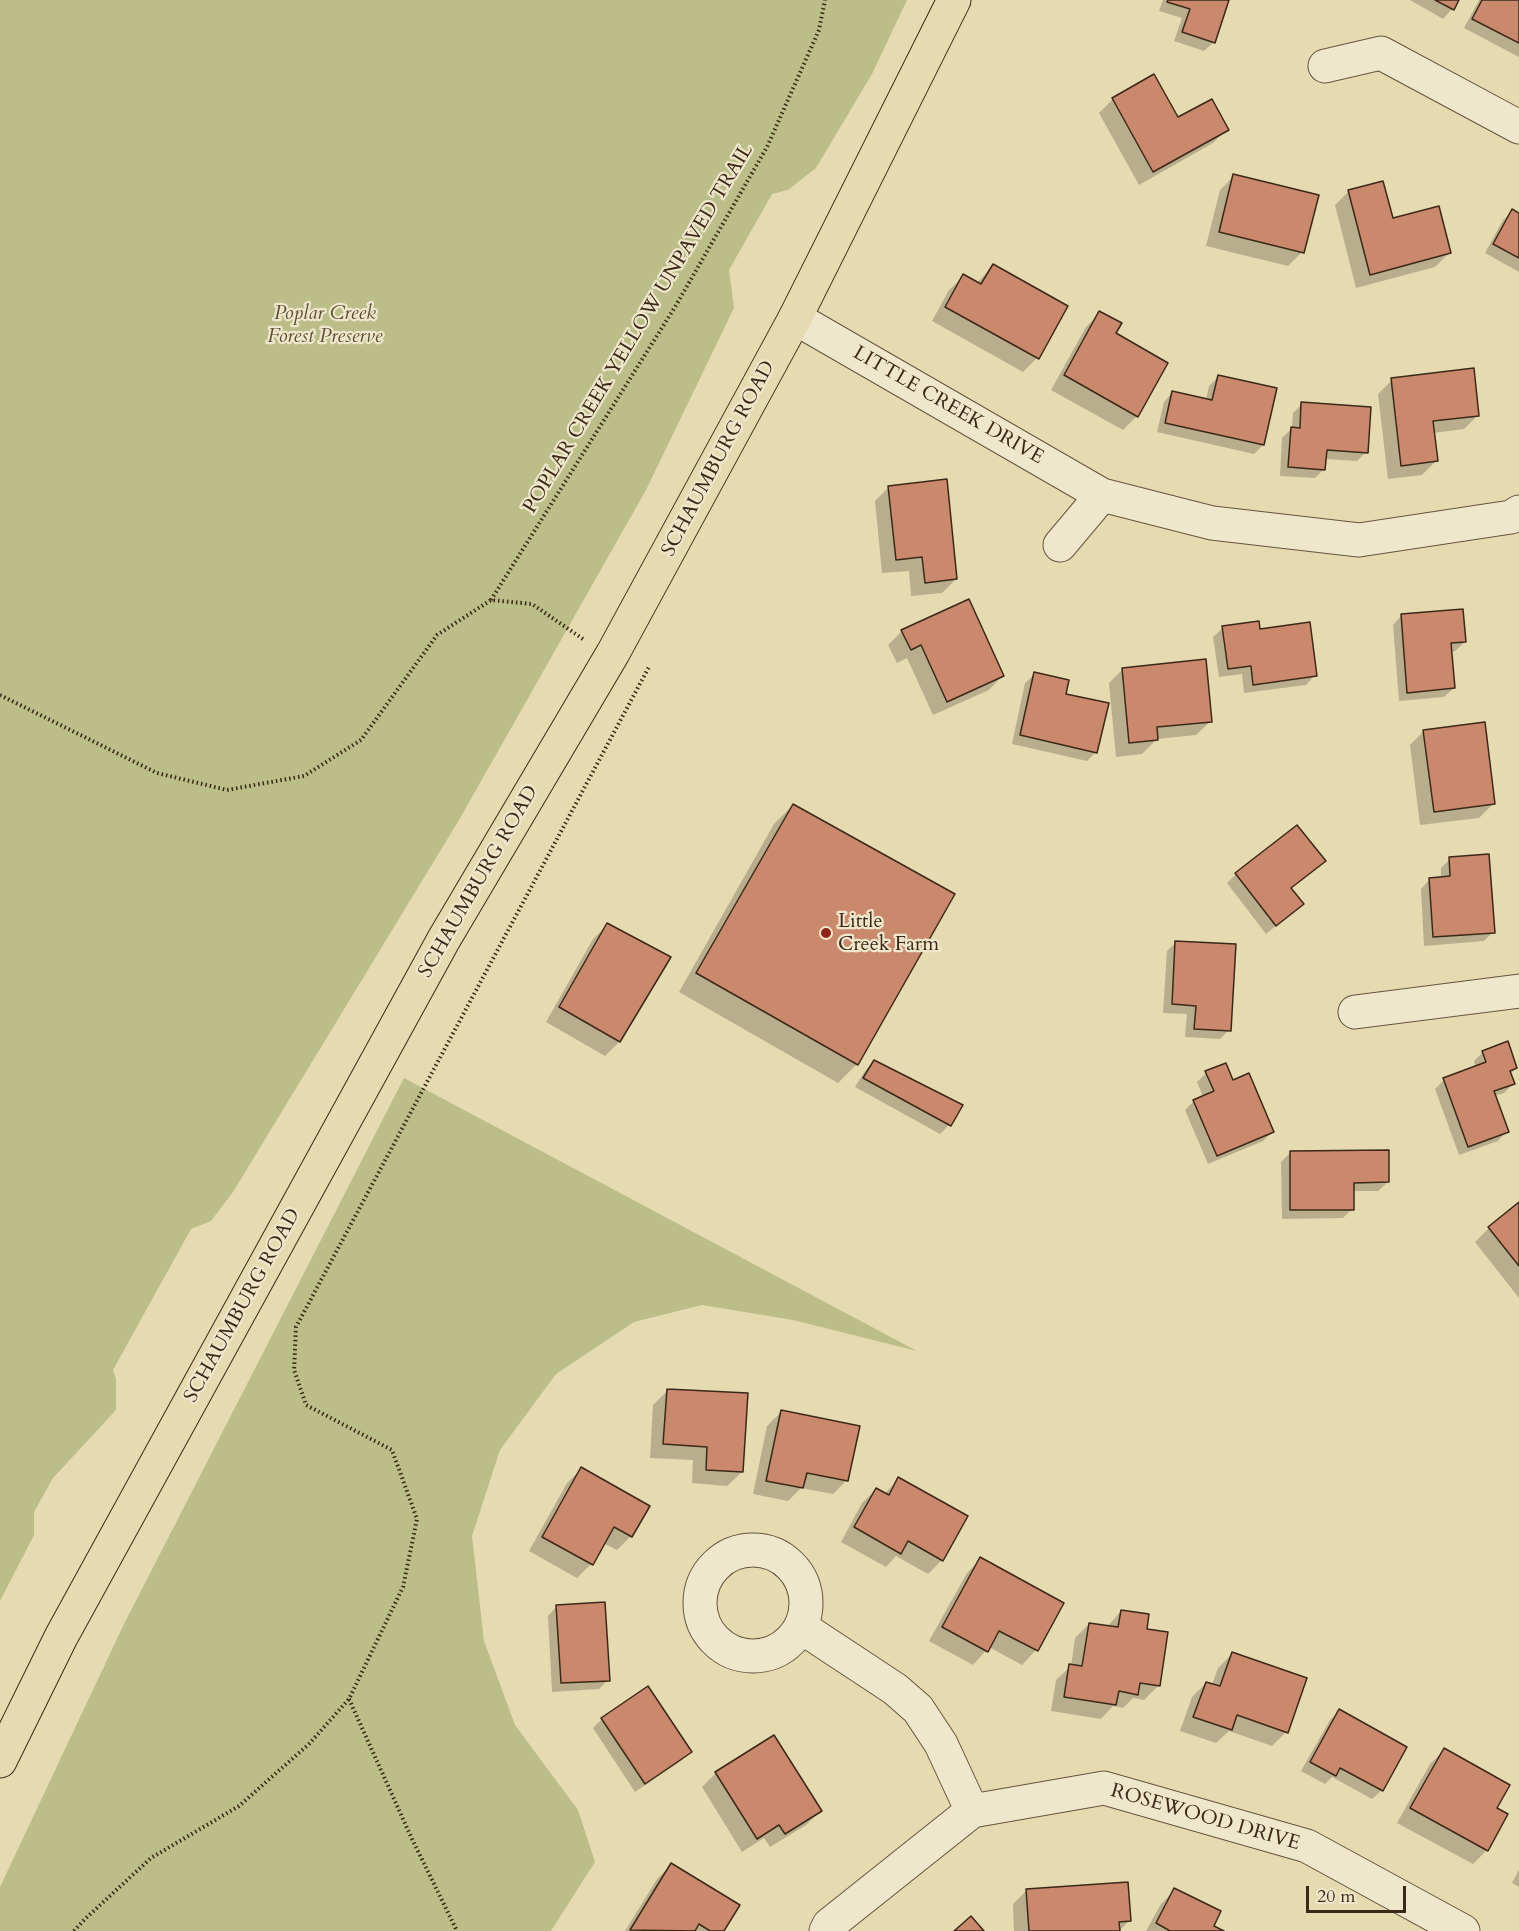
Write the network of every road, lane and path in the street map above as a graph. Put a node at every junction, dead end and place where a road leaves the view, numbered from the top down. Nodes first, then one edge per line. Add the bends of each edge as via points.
1 (825, 0) edge
2 (954, 0) edge
3 (1325, 66) dead end
4 (1519, 127) edge
5 (795, 318) junction
6 (1102, 495) junction
7 (1516, 524) edge
8 (1060, 545) dead end
9 (491, 600) junction
10 (613, 653) junction
11 (650, 665) dead end
12 (0, 695) edge
13 (1519, 991) edge
14 (1356, 1012) dead end
15 (801, 1627) dead end
16 (349, 1699) junction
17 (0, 1761) edge
18 (972, 1811) junction
19 (74, 1931) edge
20 (457, 1931) edge
21 (826, 1931) edge
22 (1463, 1931) edge

1 - 9 path, POPLAR CREEK YELLOW UNPAVED TRAIL via 819,30 767,147 675,307
2 - 5 main road, SCHAUMBURG ROAD
3 - 4 street via 1382,53
5 - 6 street, LITTLE CREEK DRIVE
5 - 10 main road, SCHAUMBURG ROAD
6 - 7 street, LITTLE CREEK DRIVE via 1212,523 1359,540
6 - 8 street
9 - 10 path via 532,604 581,638
9 - 12 path, POPLAR CREEK YELLOW UNPAVED TRAIL via 437,635 361,740 304,776 227,790 157,773
10 - 17 main road, SCHAUMBURG ROAD via 444,939 61,1637
11 - 16 path via 296,1327 294,1370 306,1405 392,1450 417,1519 403,1587
13 - 14 street
15 - 18 street via 895,1689 918,1709 941,1744
16 - 19 path via 309,1744 239,1806 151,1858
16 - 20 path
18 - 21 street, ROSEWOOD DRIVE
18 - 22 street, ROSEWOOD DRIVE via 1104,1788 1307,1846

